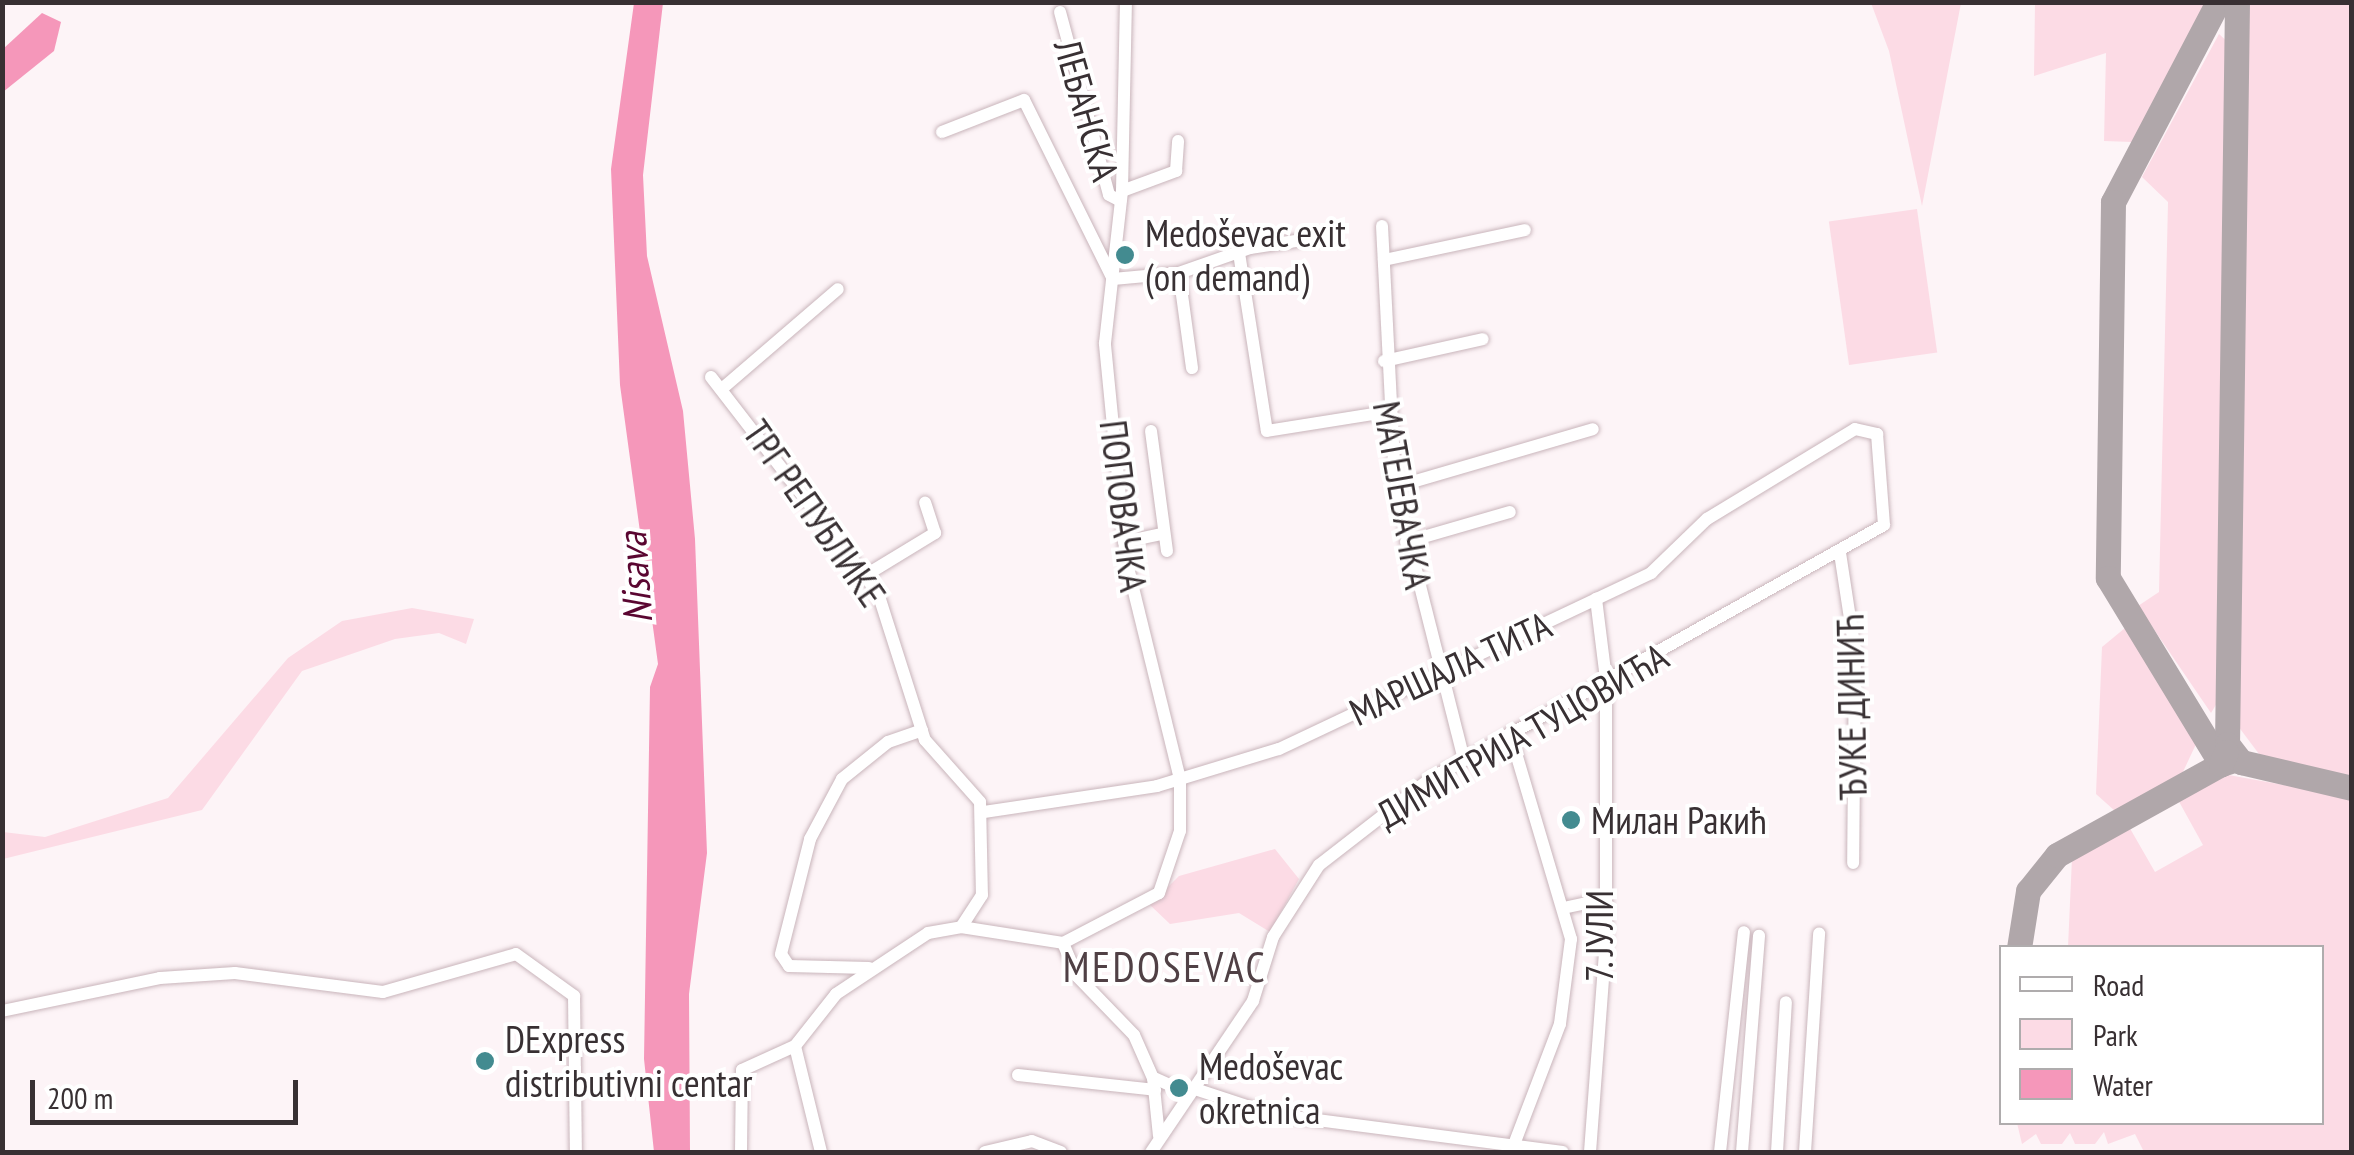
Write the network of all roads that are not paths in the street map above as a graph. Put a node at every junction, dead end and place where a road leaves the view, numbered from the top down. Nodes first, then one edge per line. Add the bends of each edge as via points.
1 (1126, 2) edge
2 (1060, 12) dead end
3 (942, 132) dead end
4 (1178, 141) dead end
5 (1122, 196) junction
6 (1382, 226) dead end
7 (1526, 230) dead end
8 (1328, 236) dead end
9 (1239, 253) junction
10 (1384, 260) junction
11 (1180, 274) junction
12 (1113, 278) junction
13 (838, 289) dead end
14 (1483, 339) dead end
15 (1384, 362) junction
16 (1192, 368) dead end
17 (711, 377) dead end
18 (724, 387) junction
19 (1384, 412) junction
20 (1873, 427) joint
21 (1593, 429) dead end
22 (1151, 431) dead end
23 (1395, 487) junction
24 (925, 503) dead end
25 (1510, 512) dead end
26 (1163, 534) junction
27 (1124, 542) junction
28 (1406, 542) junction
29 (1167, 551) dead end
30 (1840, 553) junction
31 (866, 575) junction
32 (1596, 599) junction
33 (1440, 671) junction
34 (1606, 680) junction
35 (922, 730) junction
36 (1510, 733) junction
37 (1464, 760) junction
38 (1180, 779) junction
39 (984, 812) junction
40 (1854, 863) dead end
41 (1601, 900) junction
42 (980, 903) junction
43 (1568, 906) junction
44 (961, 928) junction
45 (990, 932) junction
46 (1744, 932) dead end
47 (1819, 933) dead end
48 (1759, 936) dead end
49 (1063, 943) junction
50 (868, 968) junction
51 (1786, 1002) dead end
52 (2, 1011) edge
53 (794, 1046) junction
54 (1018, 1075) dead end
55 (1172, 1092) junction
56 (1157, 1113) junction
57 (1173, 1118) junction
58 (1159, 1136) junction
59 (1512, 1150) junction
60 (576, 1152) edge
61 (740, 1152) edge
62 (822, 1152) edge
63 (985, 1152) edge
64 (1061, 1152) edge
65 (1151, 1152) edge
66 (1563, 1152) edge
67 (1590, 1152) edge
68 (1720, 1152) edge
69 (1742, 1152) edge
70 (1777, 1152) edge
71 (1805, 1152) edge

1 - 5 street, ПОПОВАЧКА
2 - 5 street, ЛЕБАНСКА via 1109,195
3 - 12 street via 1024,100
4 - 5 street via 1176,171
5 - 12 street, ПОПОВАЧКА
6 - 10 street, МАТЕЈЕВАЧКА
7 - 10 street
8 - 9 street
9 - 11 street
9 - 19 street via 1267,431
10 - 15 street, МАТЕЈЕВАЧКА
11 - 12 street
11 - 16 street
12 - 27 street, ПОПОВАЧКА via 1105,344
13 - 18 street
14 - 15 street
15 - 19 street, МАТЕЈЕВАЧКА
17 - 18 street, ТРГ РЕПУБЛИКЕ
18 - 31 street, ТРГ РЕПУБЛИКЕ
19 - 23 street, МАТЕЈЕВАЧКА
20 - 30 street, ДИМИТРИЈА ТУЦОВИЋА via 1887,519
20 - 32 street, МАРШАЛА ТИТА via 1855,429 1707,519 1651,573
21 - 23 street
22 - 26 street
23 - 28 street, МАТЕЈЕВАЧКА
24 - 31 street via 935,534
25 - 28 street
26 - 27 street
26 - 29 street
27 - 38 street, ПОПОВАЧКА
28 - 33 street, МАТЕЈЕВАЧКА
30 - 34 street, ДИМИТРИЈА ТУЦОВИЋА
30 - 40 street, ЂУКЕ ДИНИЋ via 1855,652
31 - 35 street, ТРГ РЕПУБЛИКЕ via 890,620
32 - 33 street, МАРШАЛА ТИТА
32 - 34 street, 7. ЈУЛИ
33 - 37 street, МАТЕЈЕВАЧКА
33 - 38 street, МАРШАЛА ТИТА via 1279,748
34 - 36 street, ДИМИТРИЈА ТУЦОВИЋА
34 - 41 street, 7. ЈУЛИ
35 - 39 street, ТРГ РЕПУБЛИКЕ
35 - 50 street via 888,742 842,779 810,839 781,954 789,966
36 - 37 street, ДИМИТРИЈА ТУЦОВИЋА
36 - 43 street
37 - 55 street, ДИМИТРИЈА ТУЦОВИЋА via 1318,865 1273,937 1252,1002
38 - 39 street, МАРШАЛА ТИТА
38 - 49 street, ПОПОВАЧКА via 1178,846 1162,890
39 - 42 street
41 - 43 street
41 - 67 street, 7. ЈУЛИ
42 - 44 street
42 - 45 street
43 - 59 street via 1560,1024
44 - 45 street
44 - 50 street via 914,938
45 - 49 street
46 - 68 street
47 - 71 street
48 - 69 street
49 - 55 street via 1077,976 1134,1035
50 - 53 street via 822,1006
51 - 70 street
52 - 60 street via 160,978 284,975 352,994 446,978 510,953 574,996
53 - 61 street via 742,1070
53 - 62 street
54 - 55 street
55 - 56 street
55 - 57 street, ДИМИТРИЈА ТУЦОВИЋА
55 - 59 street via 1271,1114
56 - 57 street
56 - 58 street
57 - 58 street, ДИМИТРИЈА ТУЦОВИЋА
58 - 65 street, ДИМИТРИЈА ТУЦОВИЋА
59 - 66 street
63 - 64 street via 1032,1141

